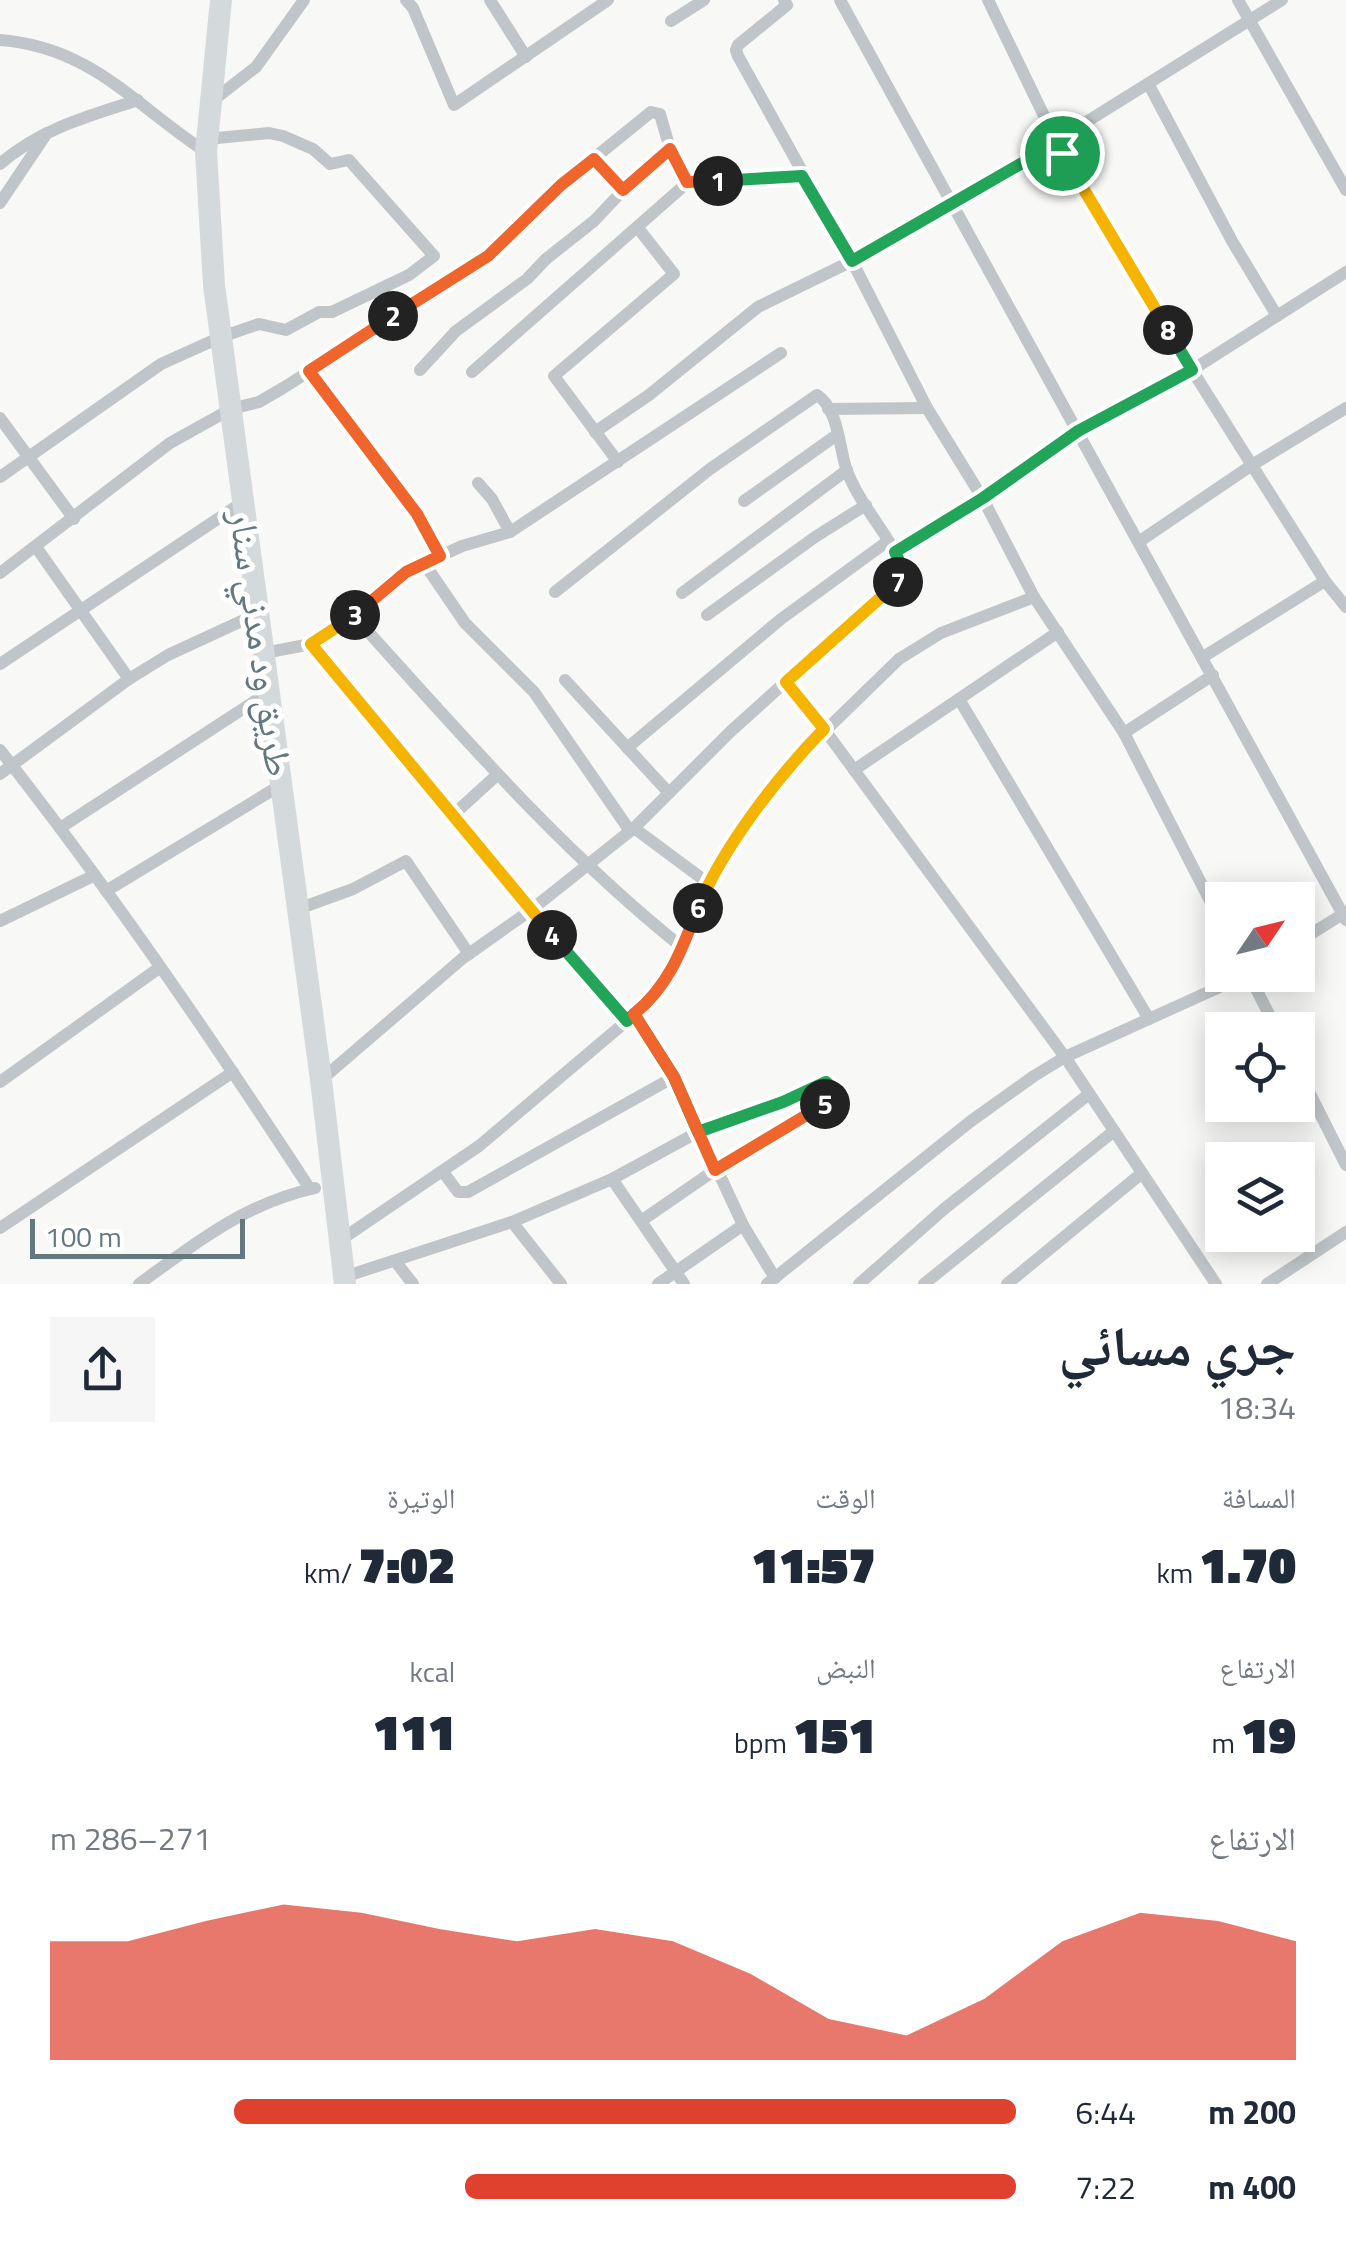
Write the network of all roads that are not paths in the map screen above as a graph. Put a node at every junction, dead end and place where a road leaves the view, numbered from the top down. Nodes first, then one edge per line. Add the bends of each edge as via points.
1 (221, 0) edge
2 (304, 0) edge
3 (490, 0) edge
4 (608, 0) edge
5 (704, 0) edge
6 (840, 0) edge
7 (988, 0) edge
8 (1238, 0) edge
9 (1282, 0) edge
10 (789, 2) edge
11 (411, 3) edge
12 (1250, 20) junction
13 (671, 21) dead end
14 (0, 40) edge
15 (526, 57) junction
16 (1148, 85) junction
17 (138, 100) junction
18 (209, 103) junction
19 (48, 131) junction
20 (1057, 143) junction
21 (207, 146) junction
22 (670, 149) junction
23 (594, 159) junction
24 (0, 164) edge
25 (802, 176) junction
26 (687, 182) junction
27 (623, 190) junction
28 (1346, 190) edge
29 (0, 203) edge
30 (953, 205) junction
31 (638, 228) junction
32 (852, 261) junction
33 (1346, 272) edge
34 (1278, 316) junction
35 (221, 336) junction
36 (781, 354) dead end
37 (420, 370) dead end
38 (1192, 370) junction
39 (309, 371) junction
40 (472, 372) dead end
41 (928, 408) junction
42 (1346, 408) edge
43 (231, 409) junction
44 (828, 409) junction
45 (0, 418) edge
46 (1078, 431) junction
47 (595, 432) junction
48 (838, 434) junction
49 (28, 458) junction
50 (618, 462) junction
51 (1252, 465) junction
52 (847, 470) junction
53 (0, 477) edge
54 (478, 483) dead end
55 (983, 498) junction
56 (744, 500) dead end
57 (243, 502) junction
58 (866, 504) junction
59 (74, 519) junction
60 (510, 532) junction
61 (1140, 541) junction
62 (36, 547) junction
63 (891, 547) junction
64 (440, 556) junction
65 (424, 563) junction
66 (0, 574) edge
67 (1325, 580) junction
68 (555, 592) dead end
69 (682, 593) dead end
70 (1034, 596) junction
71 (1344, 600) edge
72 (83, 609) junction
73 (258, 613) junction
74 (707, 615) dead end
75 (354, 616) junction
76 (1058, 632) junction
77 (311, 644) junction
78 (264, 654) junction
79 (1203, 657) junction
80 (0, 664) edge
81 (1213, 674) junction
82 (129, 679) junction
83 (566, 680) dead end
84 (786, 682) junction
85 (269, 692) junction
86 (959, 699) junction
87 (824, 729) junction
88 (1124, 733) junction
89 (627, 748) junction
90 (0, 750) edge
91 (6, 769) edge
92 (854, 770) junction
93 (497, 775) junction
94 (281, 785) junction
95 (669, 793) junction
96 (453, 815) junction
97 (60, 828) junction
98 (632, 830) junction
99 (587, 867) junction
100 (95, 875) junction
101 (708, 884) junction
102 (106, 891) junction
103 (1205, 891) edge
104 (298, 909) junction
105 (531, 910) junction
106 (1345, 916) edge
107 (0, 922) edge
108 (1315, 933) edge
109 (683, 948) junction
110 (469, 954) junction
111 (159, 968) junction
112 (1209, 992) edge
113 (630, 1018) junction
114 (1149, 1019) junction
115 (1065, 1057) junction
116 (233, 1072) junction
117 (674, 1077) junction
118 (322, 1080) junction
119 (0, 1082) edge
120 (1089, 1094) junction
121 (1315, 1103) edge
122 (1114, 1131) junction
123 (698, 1132) junction
124 (1346, 1164) edge
125 (715, 1170) junction
126 (444, 1172) junction
127 (1142, 1173) junction
128 (612, 1179) junction
129 (321, 1187) junction
130 (641, 1221) junction
131 (512, 1222) junction
132 (743, 1226) junction
133 (0, 1228) edge
134 (1346, 1232) edge
135 (338, 1241) junction
136 (395, 1261) junction
137 (675, 1272) junction
138 (345, 1281) edge
139 (771, 1281) edge
140 (140, 1284) edge
141 (412, 1284) edge
142 (561, 1284) edge
143 (658, 1284) edge
144 (684, 1284) edge
145 (860, 1284) edge
146 (924, 1284) edge
147 (1007, 1284) edge
148 (1216, 1284) edge
149 (1267, 1284) edge

1 - 18 highway, طريق ود مدني سنار
2 - 18 street via 256,67
3 - 15 street
4 - 15 street
5 - 13 street
6 - 30 street
7 - 20 street
8 - 12 street
9 - 12 street
10 - 25 street via 736,50
11 - 15 street via 454,105
12 - 16 street
12 - 28 street
14 - 17 street via 65,54
16 - 20 street
16 - 34 street
17 - 19 street
17 - 21 street
18 - 21 highway, طريق ود مدني سنار
19 - 24 street
19 - 29 street
20 - 30 street
20 - 38 street
21 - 35 highway, طريق ود مدني سنار
21 - 35 street via 270,133 313,149 330,164 349,160 434,256 409,275 286,330 265,323
22 - 23 street via 660,114 651,112
22 - 26 street
22 - 27 street
23 - 27 street
23 - 39 street via 478,264
25 - 26 street
25 - 32 street
26 - 31 street
27 - 37 street via 518,287 456,330
30 - 32 street
30 - 46 street
31 - 40 street
31 - 47 street via 674,274 554,376
32 - 41 street
32 - 47 street via 758,307
33 - 34 street
34 - 38 street
35 - 43 highway, طريق ود مدني سنار
35 - 49 street via 142,375
36 - 50 street
38 - 46 street
38 - 51 street
39 - 43 street via 260,402
39 - 64 street via 417,514
41 - 44 street
41 - 55 street
42 - 51 street
43 - 57 highway, طريق ود مدني سنار
43 - 59 street via 170,443
44 - 48 street
44 - 68 street via 821,397 811,398
45 - 49 street
46 - 55 street
46 - 61 street
47 - 50 street
48 - 52 street
48 - 56 street
49 - 53 street
49 - 59 street
50 - 60 street
51 - 61 street
51 - 67 street
52 - 58 street
52 - 69 street
54 - 60 street
55 - 63 street
55 - 70 street
57 - 72 street
57 - 73 highway, طريق ود مدني سنار
58 - 63 street
58 - 74 street
59 - 62 street
60 - 64 street
61 - 79 street
62 - 66 street
62 - 72 street
63 - 84 street via 905,574
63 - 89 street via 768,629
64 - 65 street
65 - 75 street
65 - 98 street via 464,624 534,692
67 - 71 street
67 - 79 street
70 - 76 street
70 - 87 street via 920,644
72 - 80 street
72 - 82 street
73 - 78 highway, طريق ود مدني سنار
73 - 82 street
75 - 77 street
75 - 93 street
76 - 86 street
76 - 88 street
77 - 78 street
77 - 96 street
78 - 85 highway, طريق ود مدني سنار
79 - 81 street
81 - 88 street
81 - 106 street
82 - 91 street
83 - 89 street
84 - 87 street
84 - 95 street
85 - 94 highway, طريق ود مدني سنار
85 - 97 street
86 - 92 street
86 - 114 street
87 - 92 street
87 - 101 street via 792,762
88 - 103 street
89 - 95 street
90 - 91 street
91 - 97 street
92 - 115 street
93 - 96 street
93 - 99 street
94 - 102 street
94 - 104 highway, طريق ود مدني سنار
95 - 98 street
96 - 105 street
97 - 100 street
98 - 99 street
98 - 101 street
99 - 105 street
99 - 109 street
100 - 102 street
100 - 107 street
101 - 109 street
102 - 111 street
104 - 110 street via 406,861
104 - 118 highway, طريق ود مدني سنار
105 - 110 street
105 - 113 street
106 - 108 street
109 - 113 street via 661,988
110 - 118 street
111 - 116 street
111 - 119 street
112 - 114 street
113 - 117 street
113 - 126 street
114 - 115 street
115 - 120 street
115 - 139 street via 972,1121
116 - 129 street
116 - 133 street
117 - 123 street
117 - 126 street via 468,1192 458,1192
118 - 129 highway, طريق ود مدني سنار
120 - 122 street
120 - 145 street
121 - 124 street
122 - 127 street
122 - 146 street
123 - 125 street
123 - 125 street via 826,1082 837,1089 821,1106
123 - 128 street
125 - 130 street
125 - 132 street
126 - 135 street
127 - 147 street
127 - 148 street
128 - 130 street
128 - 131 street
129 - 135 highway, طريق ود مدني سنار
129 - 140 street via 244,1212
130 - 137 street
131 - 136 street
131 - 142 street
132 - 137 street
132 - 139 street
134 - 149 street
135 - 138 highway, طريق ود مدني سنار
136 - 138 street
136 - 141 street
137 - 143 street
137 - 144 street

